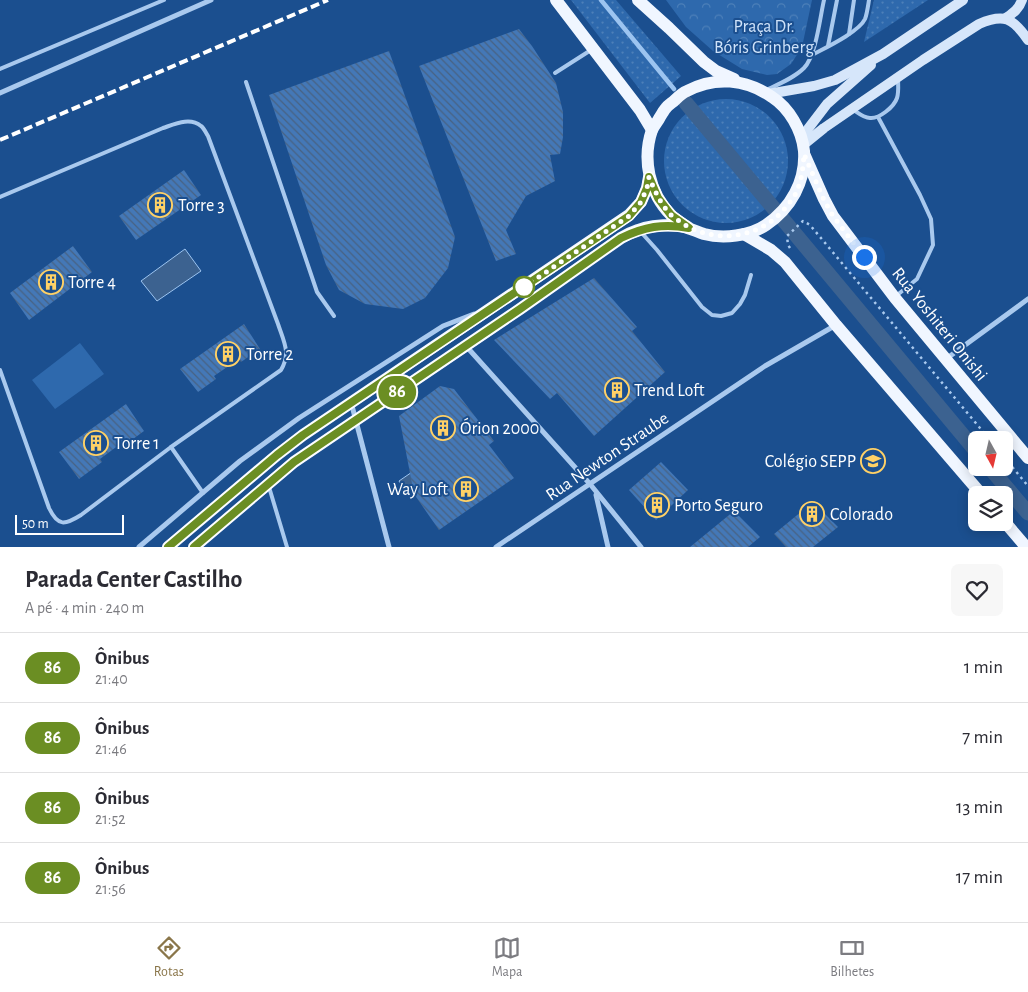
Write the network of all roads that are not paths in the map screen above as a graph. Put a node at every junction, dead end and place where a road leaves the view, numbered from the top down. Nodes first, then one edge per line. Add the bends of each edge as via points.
1 (164, 0) edge
2 (211, 0) edge
3 (556, 0) edge
4 (638, 0) edge
5 (824, 0) edge
6 (837, 0) edge
7 (854, 0) edge
8 (869, 0) edge
9 (963, 0) edge
10 (1022, 0) edge
11 (1006, 18) junction
12 (849, 34) junction
13 (1028, 40) edge
14 (828, 46) junction
15 (593, 49) junction
16 (883, 54) junction
17 (812, 55) junction
18 (0, 69) edge
19 (555, 73) dead end
20 (898, 77) junction
21 (246, 82) dead end
22 (762, 91) junction
23 (0, 93) edge
24 (852, 109) junction
25 (878, 117) junction
26 (652, 130) junction
27 (803, 146) junction
28 (649, 177) junction
29 (0, 197) edge
30 (689, 228) junction
31 (638, 230) junction
32 (744, 234) junction
33 (751, 275) dead end
34 (895, 298) junction
35 (1028, 299) edge
36 (494, 306) junction
37 (334, 316) dead end
38 (836, 325) junction
39 (466, 346) junction
40 (945, 359) junction
41 (0, 370) edge
42 (351, 402) junction
43 (356, 420) junction
44 (171, 447) junction
45 (1028, 458) edge
46 (590, 484) junction
47 (268, 485) junction
48 (974, 486) edge
49 (595, 492) junction
50 (203, 493) junction
51 (1012, 531) edge
52 (140, 547) edge
53 (168, 547) edge
54 (194, 547) edge
55 (287, 547) edge
56 (389, 547) edge
57 (496, 547) edge
58 (608, 547) edge
59 (641, 547) edge
60 (1026, 547) edge

1 - 18 lane
2 - 23 street
3 - 15 main road
4 - 22 main road via 716,71
5 - 17 lane
6 - 14 lane
7 - 12 lane
8 - 12 lane via 862,24
9 - 16 main road
10 - 11 main road
11 - 13 main road
11 - 20 main road via 979,24
12 - 14 lane
14 - 17 lane
15 - 19 lane
15 - 26 main road
16 - 22 main road via 835,80 814,86
16 - 27 main road via 827,104
17 - 22 lane via 801,71
20 - 24 main road
20 - 25 lane via 896,100
21 - 37 lane via 316,292
22 - 26 main road via 736,81 710,82 686,91 666,108
22 - 27 main road via 779,101 793,118
24 - 25 lane via 863,116
24 - 27 main road
25 - 34 lane via 931,219 933,245 917,279
26 - 28 main road via 647,156
27 - 32 main road via 802,175 794,196 780,215
27 - 34 main road, Rua Yoshiteri Onishi via 833,216
28 - 30 main road via 658,198 671,215
28 - 36 main road via 641,202 629,216
29 - 44 lane via 163,128 183,122 203,126 287,354 281,370
30 - 31 main road via 677,225
30 - 32 main road via 722,236
31 - 33 lane via 712,315 732,313 743,300
31 - 39 main road via 621,238
32 - 38 main road via 785,262
34 - 40 main road, Rua Yoshiteri Onishi
35 - 40 street
36 - 42 main road
36 - 50 street via 443,326 367,374 299,418
38 - 46 street, Rua Newton Straube via 765,366
38 - 48 main road
39 - 43 main road
39 - 46 street
40 - 45 main road, Rua Yoshiteri Onishi
41 - 44 lane via 52,516 62,523 81,516
42 - 43 street
42 - 53 main road via 277,455
43 - 47 main road via 294,462
43 - 56 street
44 - 50 lane
46 - 49 street
46 - 57 street, Rua Newton Straube
47 - 54 main road
47 - 55 lane
49 - 58 street
49 - 59 street
50 - 52 street
51 - 60 main road

